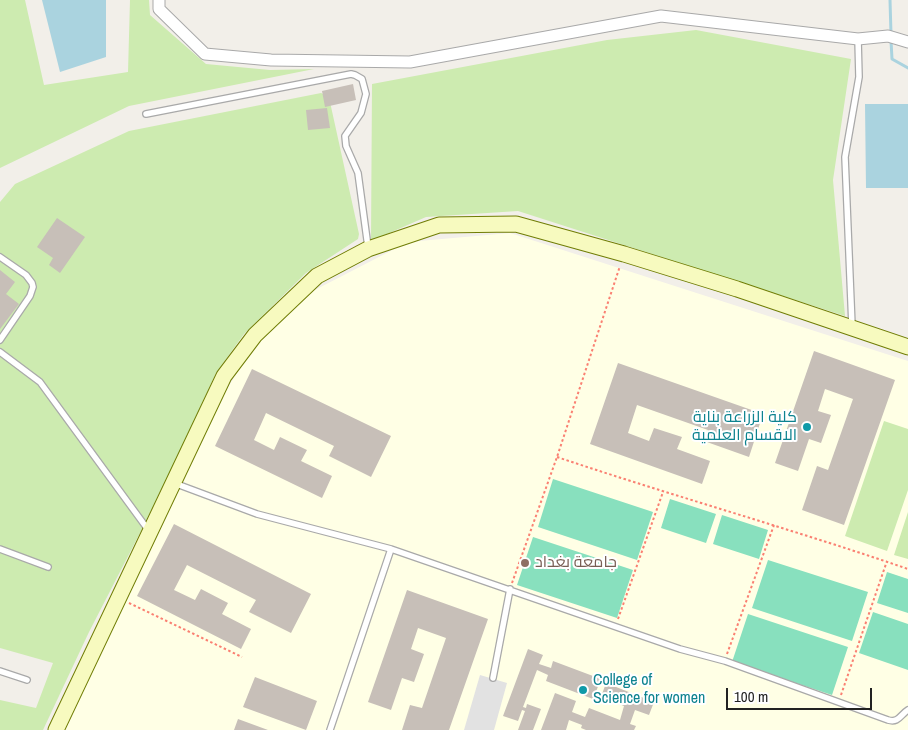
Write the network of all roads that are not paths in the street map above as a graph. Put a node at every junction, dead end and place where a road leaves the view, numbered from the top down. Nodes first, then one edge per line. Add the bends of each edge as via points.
1 (160, 0) edge
2 (858, 39) junction
3 (908, 42) edge
4 (146, 114) dead end
5 (368, 249) junction
6 (0, 257) edge
7 (852, 328) junction
8 (0, 340) edge
9 (908, 347) edge
10 (0, 352) edge
11 (174, 483) junction
12 (150, 533) junction
13 (391, 548) junction
14 (0, 549) edge
15 (48, 567) dead end
16 (510, 589) junction
17 (0, 671) edge
18 (492, 678) dead end
19 (28, 680) dead end
20 (908, 710) edge
21 (56, 730) edge
22 (330, 730) edge

1 - 2 street via 160,9 205,54 271,60 410,62 661,16
2 - 3 street via 888,36
2 - 7 lane via 859,77 845,157
4 - 5 lane via 351,74 359,76 366,94 364,105 346,136 346,146 358,173
5 - 7 street via 439,225 516,224 624,254
5 - 11 street via 317,276 256,335 224,376
6 - 8 lane via 30,278 33,287
7 - 9 street
10 - 12 lane via 40,382
11 - 12 street
11 - 13 lane via 257,514
12 - 21 street
13 - 16 lane
13 - 22 lane
14 - 15 lane
16 - 18 lane
16 - 20 lane via 894,722
17 - 19 lane

